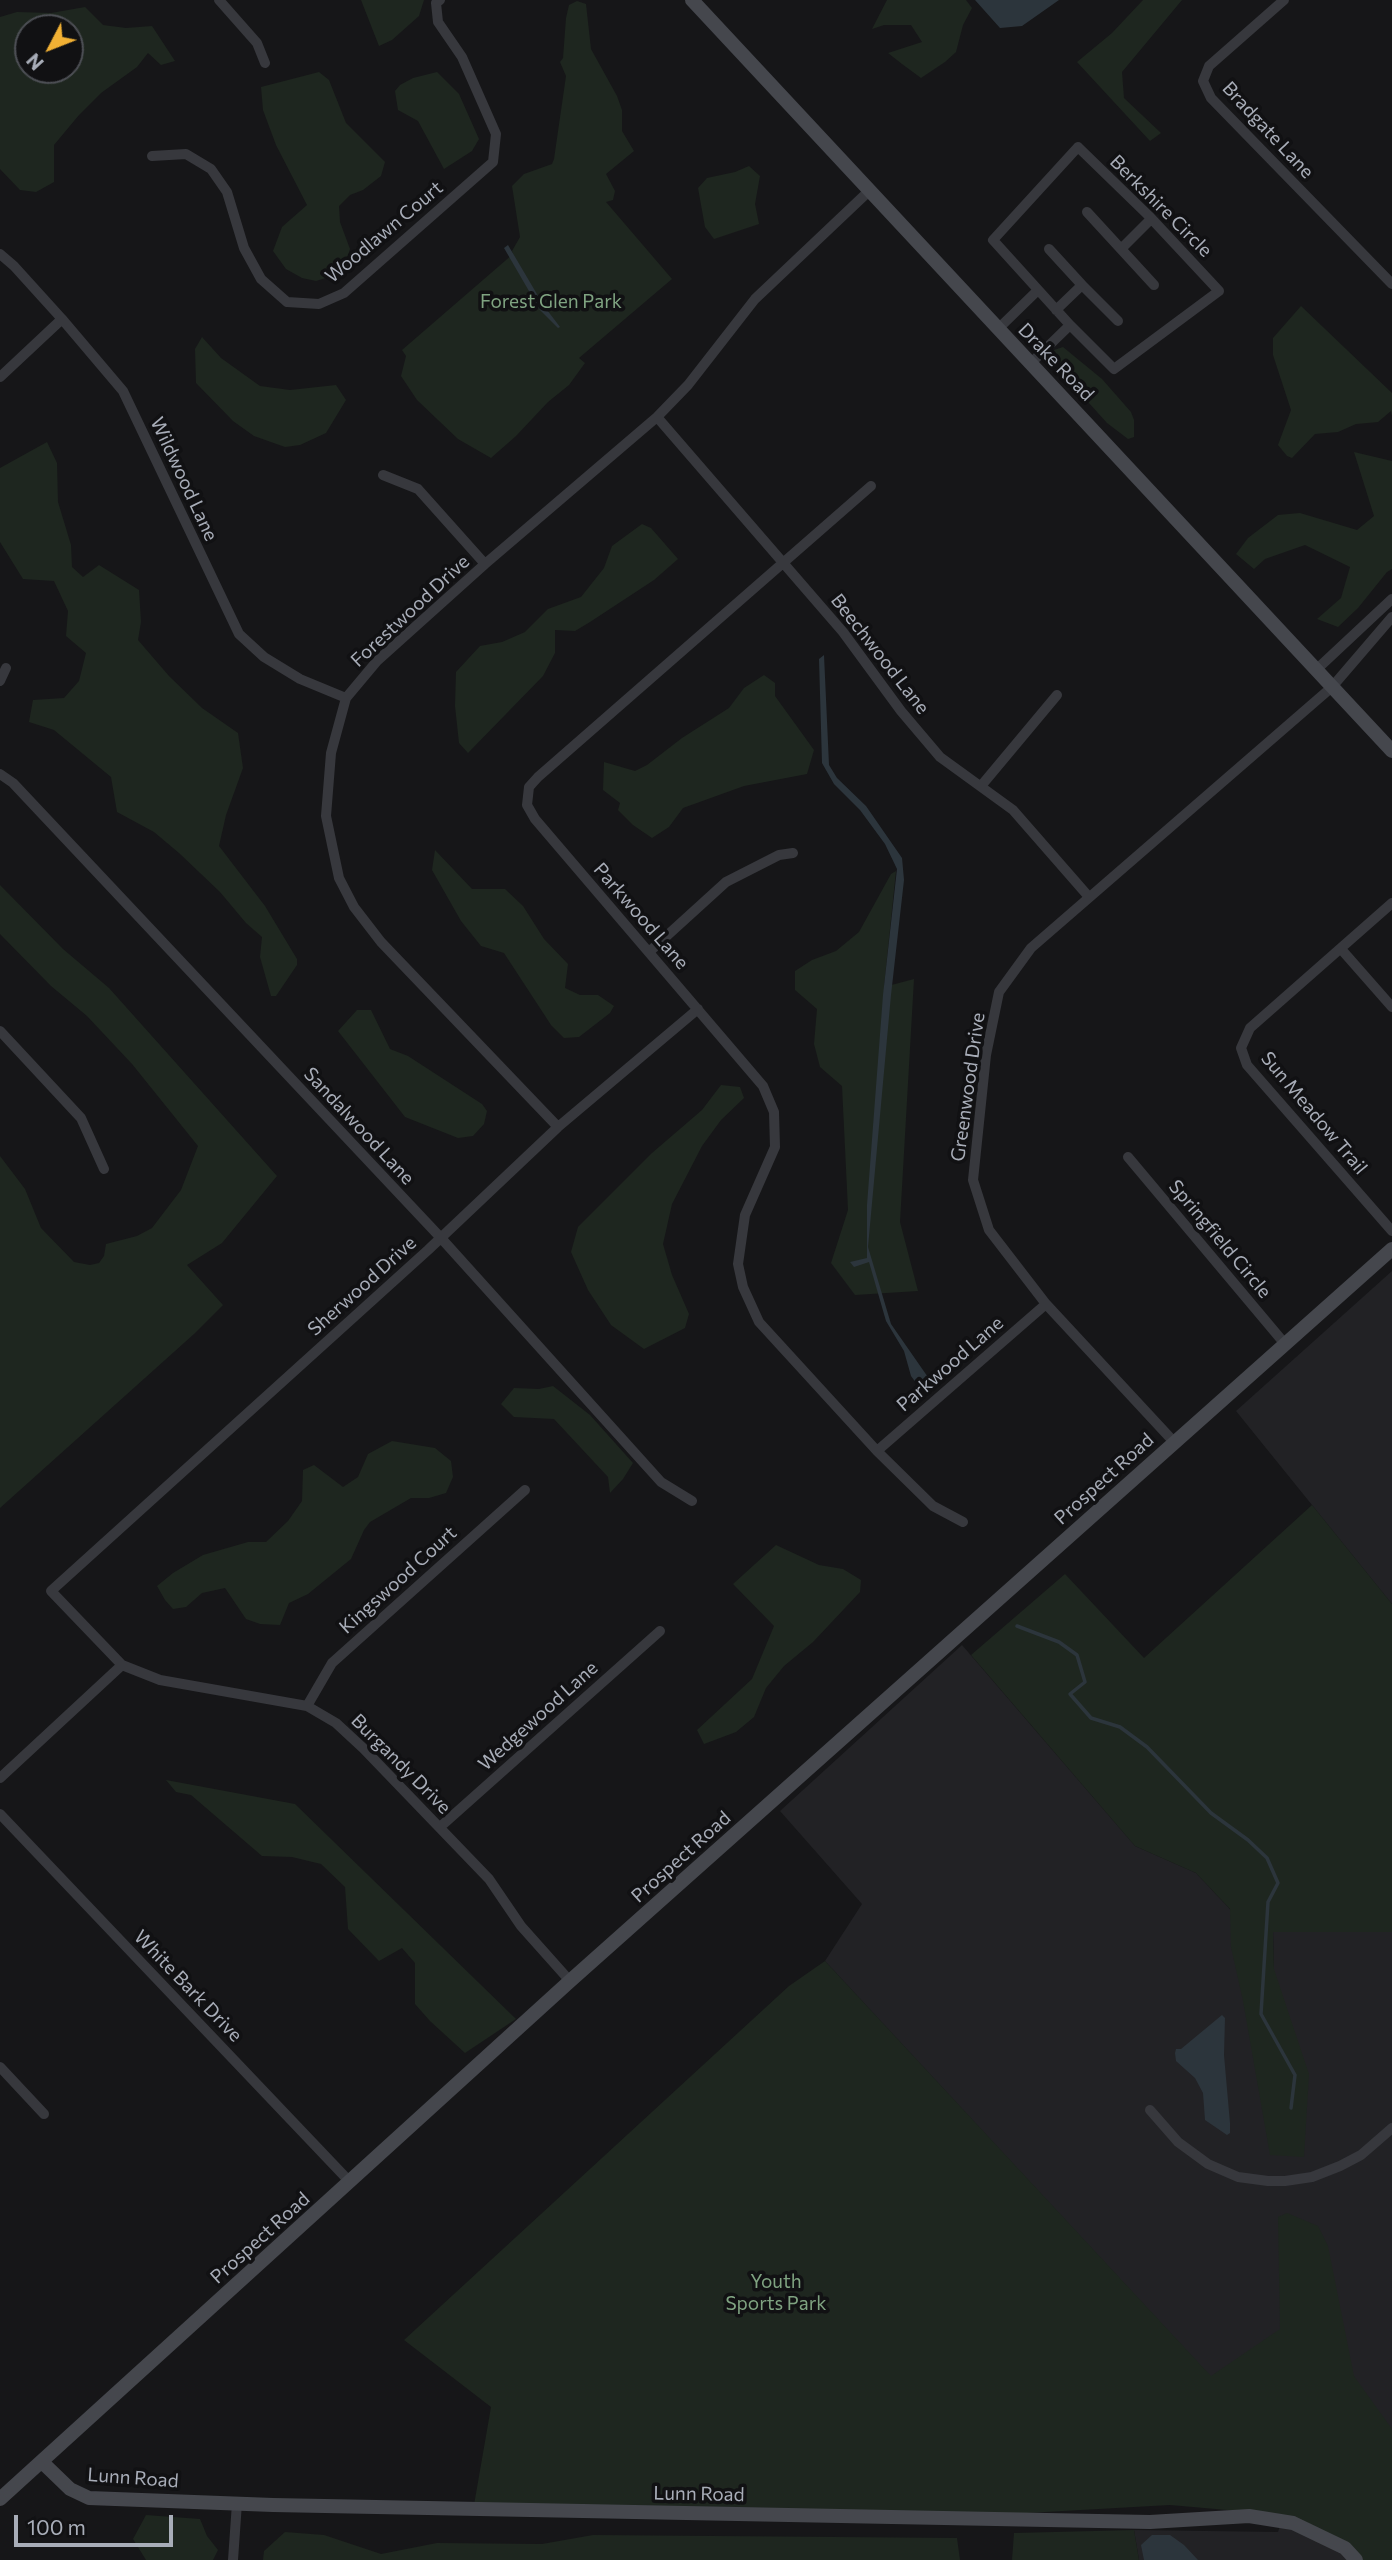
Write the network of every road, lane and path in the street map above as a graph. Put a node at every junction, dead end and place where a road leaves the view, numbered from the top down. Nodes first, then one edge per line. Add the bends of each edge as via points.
1 (219, 0) edge
2 (440, 0) edge
3 (692, 0) edge
4 (1284, 0) edge
5 (265, 63) dead end
6 (152, 156) dead end
7 (869, 191) junction
8 (1087, 212) dead end
9 (1152, 219) junction
10 (1049, 249) dead end
11 (1121, 249) junction
12 (0, 254) edge
13 (1392, 284) edge
14 (1082, 285) junction
15 (1154, 285) dead end
16 (1038, 290) junction
17 (1056, 310) junction
18 (62, 319) junction
19 (1118, 321) dead end
20 (1070, 325) junction
21 (998, 329) junction
22 (1032, 362) junction
23 (0, 377) edge
24 (657, 417) junction
25 (383, 475) dead end
26 (870, 486) dead end
27 (782, 562) junction
28 (485, 564) junction
29 (1392, 598) edge
30 (1392, 617) edge
31 (5, 668) dead end
32 (1316, 670) junction
33 (0, 681) edge
34 (1332, 687) junction
35 (1057, 695) dead end
36 (346, 698) junction
37 (1392, 751) edge
38 (0, 774) edge
39 (981, 786) junction
40 (793, 853) dead end
41 (1089, 897) junction
42 (1392, 903) edge
43 (1341, 949) junction
44 (649, 952) junction
45 (1392, 1007) edge
46 (698, 1009) junction
47 (0, 1031) edge
48 (558, 1127) junction
49 (1128, 1157) dead end
50 (104, 1169) dead end
51 (1392, 1231) edge
52 (441, 1238) junction
53 (1392, 1249) edge
54 (1046, 1304) junction
55 (1285, 1344) junction
56 (1174, 1443) junction
57 (877, 1451) junction
58 (524, 1490) dead end
59 (692, 1501) dead end
60 (963, 1522) dead end
61 (51, 1591) joint
62 (660, 1631) dead end
63 (122, 1665) junction
64 (307, 1706) junction
65 (0, 1778) edge
66 (0, 1814) edge
67 (440, 1827) junction
68 (570, 1981) junction
69 (0, 2067) edge
70 (1150, 2110) dead end
71 (44, 2114) dead end
72 (1392, 2128) edge
73 (351, 2182) junction
74 (42, 2462) junction
75 (0, 2500) edge
76 (236, 2503) junction
77 (233, 2560) edge
78 (1356, 2560) edge

1 - 5 street via 257,43
2 - 6 street, Woodlawn Court via 436,4 438,22 462,57 496,134 494,162 344,293 319,304 288,302 261,279 244,248 227,192 211,169 186,154
3 - 7 street, Drake Road
4 - 13 street, Bradgate Lane via 1209,66 1203,81 1211,98
7 - 21 street, Drake Road
7 - 24 street, Forestwood Drive via 755,299
8 - 11 street
9 - 11 street
9 - 16 street, Berkshire Circle via 1077,147 993,240
9 - 20 street, Berkshire Circle via 1219,291 1114,369
10 - 14 street
11 - 15 street
12 - 18 street, Wildwood Lane
14 - 17 street
14 - 19 street
16 - 17 street
16 - 21 street
17 - 20 street
18 - 23 street
18 - 36 street, Wildwood Lane via 123,391 239,634 264,657 300,679
20 - 22 street
21 - 22 street, Drake Road
22 - 32 street, Drake Road
24 - 27 street, Beechwood Lane
24 - 28 street, Forestwood Drive
25 - 28 street via 418,489
26 - 27 street, Parkwood Lane
27 - 39 street, Beechwood Lane via 940,757
27 - 44 street, Parkwood Lane via 529,788 527,805 535,819
28 - 36 street, Forestwood Drive via 377,661
29 - 32 street
30 - 34 street, Greenwood Drive
31 - 33 street
32 - 34 street, Drake Road
34 - 37 street, Drake Road
34 - 41 street, Greenwood Drive
35 - 39 street
36 - 48 street, Forestwood Drive via 331,753 326,816 339,878 381,942
38 - 52 street, Sandalwood Lane
39 - 41 street, Beechwood Lane via 1013,810
40 - 44 street via 779,855 726,883
41 - 54 street, Greenwood Drive via 1031,948 999,992 986,1055 973,1180 989,1230
42 - 43 street, Sun Meadow Trail
43 - 45 street
43 - 51 street, Sun Meadow Trail via 1250,1028 1241,1048 1247,1065
44 - 46 street, Parkwood Lane
46 - 48 street, Sherwood Drive
46 - 57 street, Parkwood Lane via 763,1086 774,1112 775,1147 745,1215 740,1241 743,1287 759,1322
47 - 50 street via 81,1118
48 - 52 street, Sherwood Drive
49 - 55 street, Springfield Circle
52 - 59 street, Sandalwood Lane via 661,1482
52 - 61 street, Sherwood Drive
53 - 55 street, Prospect Road
54 - 56 street, Greenwood Drive
54 - 57 street, Parkwood Lane
55 - 56 street, Prospect Road
56 - 68 street, Prospect Road
57 - 60 street, Parkwood Lane via 933,1506
58 - 64 street, Kingswood Court via 332,1662
61 - 63 street, Burgandy Drive
62 - 67 street, Wedgewood Lane
63 - 64 street, Burgandy Drive via 160,1680
63 - 65 street
64 - 67 street, Burgandy Drive via 336,1723
66 - 73 street, White Bark Drive
67 - 68 street, Burgandy Drive via 489,1879 521,1926
68 - 73 street, Prospect Road
69 - 71 street
70 - 72 street via 1178,2142 1208,2165 1238,2177 1268,2181 1312,2177 1340,2166 1361,2155
73 - 74 street, Prospect Road
74 - 75 street, Prospect Road
74 - 76 street, Lunn Road via 70,2489 89,2498
76 - 77 street
76 - 78 street, Lunn Road via 1136,2522 1249,2516 1293,2523 1345,2548

